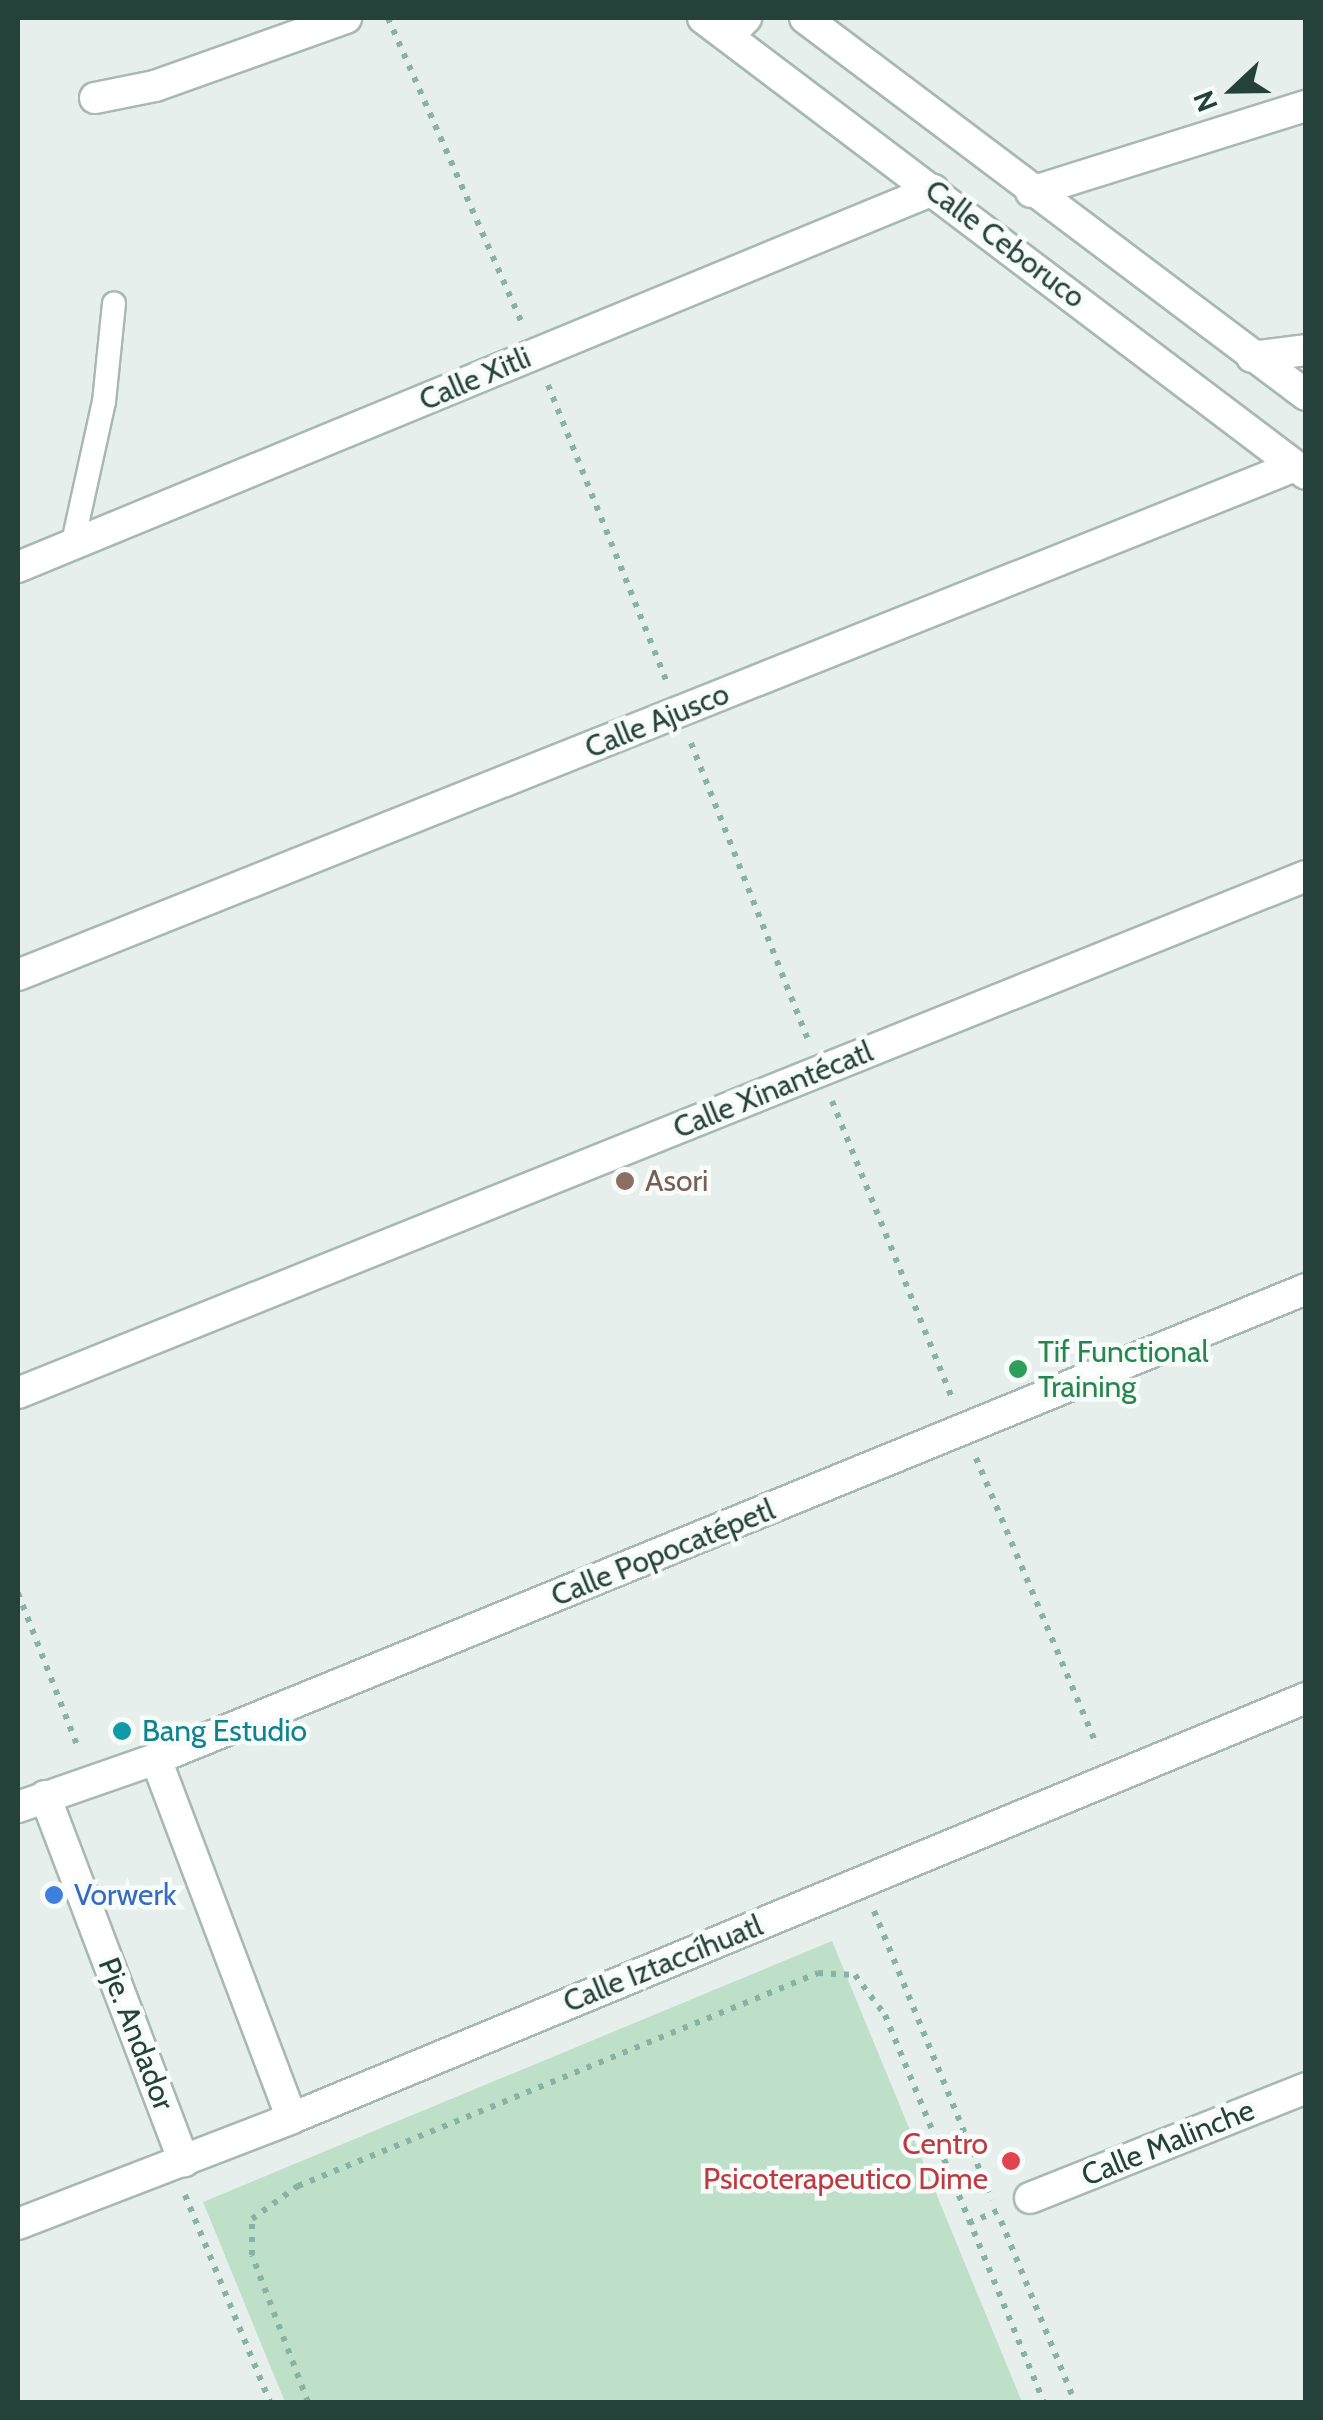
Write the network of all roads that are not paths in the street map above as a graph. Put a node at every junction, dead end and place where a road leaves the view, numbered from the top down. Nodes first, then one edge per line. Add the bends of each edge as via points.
1 (346, 18) edge
2 (702, 18) edge
3 (805, 18) edge
4 (738, 26) edge
5 (95, 98) dead end
6 (1306, 106) edge
7 (932, 190) junction
8 (1031, 192) junction
9 (114, 304) dead end
10 (1306, 350) edge
11 (1252, 357) junction
12 (1306, 395) edge
13 (1300, 470) edge
14 (72, 546) junction
15 (18, 567) edge
16 (1306, 876) edge
17 (18, 975) edge
18 (1306, 1289) edge
19 (18, 1393) edge
20 (1306, 1698) edge
21 (156, 1758) junction
22 (31, 1801) edge
23 (1306, 2088) edge
24 (292, 2118) junction
25 (179, 2162) junction
26 (1030, 2198) dead end
27 (18, 2224) edge

1 - 5 street via 171,81
2 - 4 street, Calle Ceboruco
3 - 8 street, Calle Ceboruco
4 - 7 street, Calle Ceboruco
6 - 8 street
7 - 13 street, Calle Ceboruco
7 - 14 street, Calle Xitli
8 - 11 street, Calle Ceboruco
9 - 14 lane via 104,402
10 - 11 street
11 - 12 street, Calle Ceboruco
13 - 17 street, Calle Ajusco
14 - 15 street, Calle Xitli
16 - 19 street, Calle Xinantécatl
18 - 21 street, Calle Popocatépetl
20 - 24 street, Calle Iztaccíhuatl
21 - 22 street, Calle Popocatépetl
21 - 24 street
22 - 25 street, Pje. Andador
23 - 26 street, Calle Malinche
24 - 25 street, Calle Iztaccíhuatl
25 - 27 street, Calle Iztaccíhuatl

